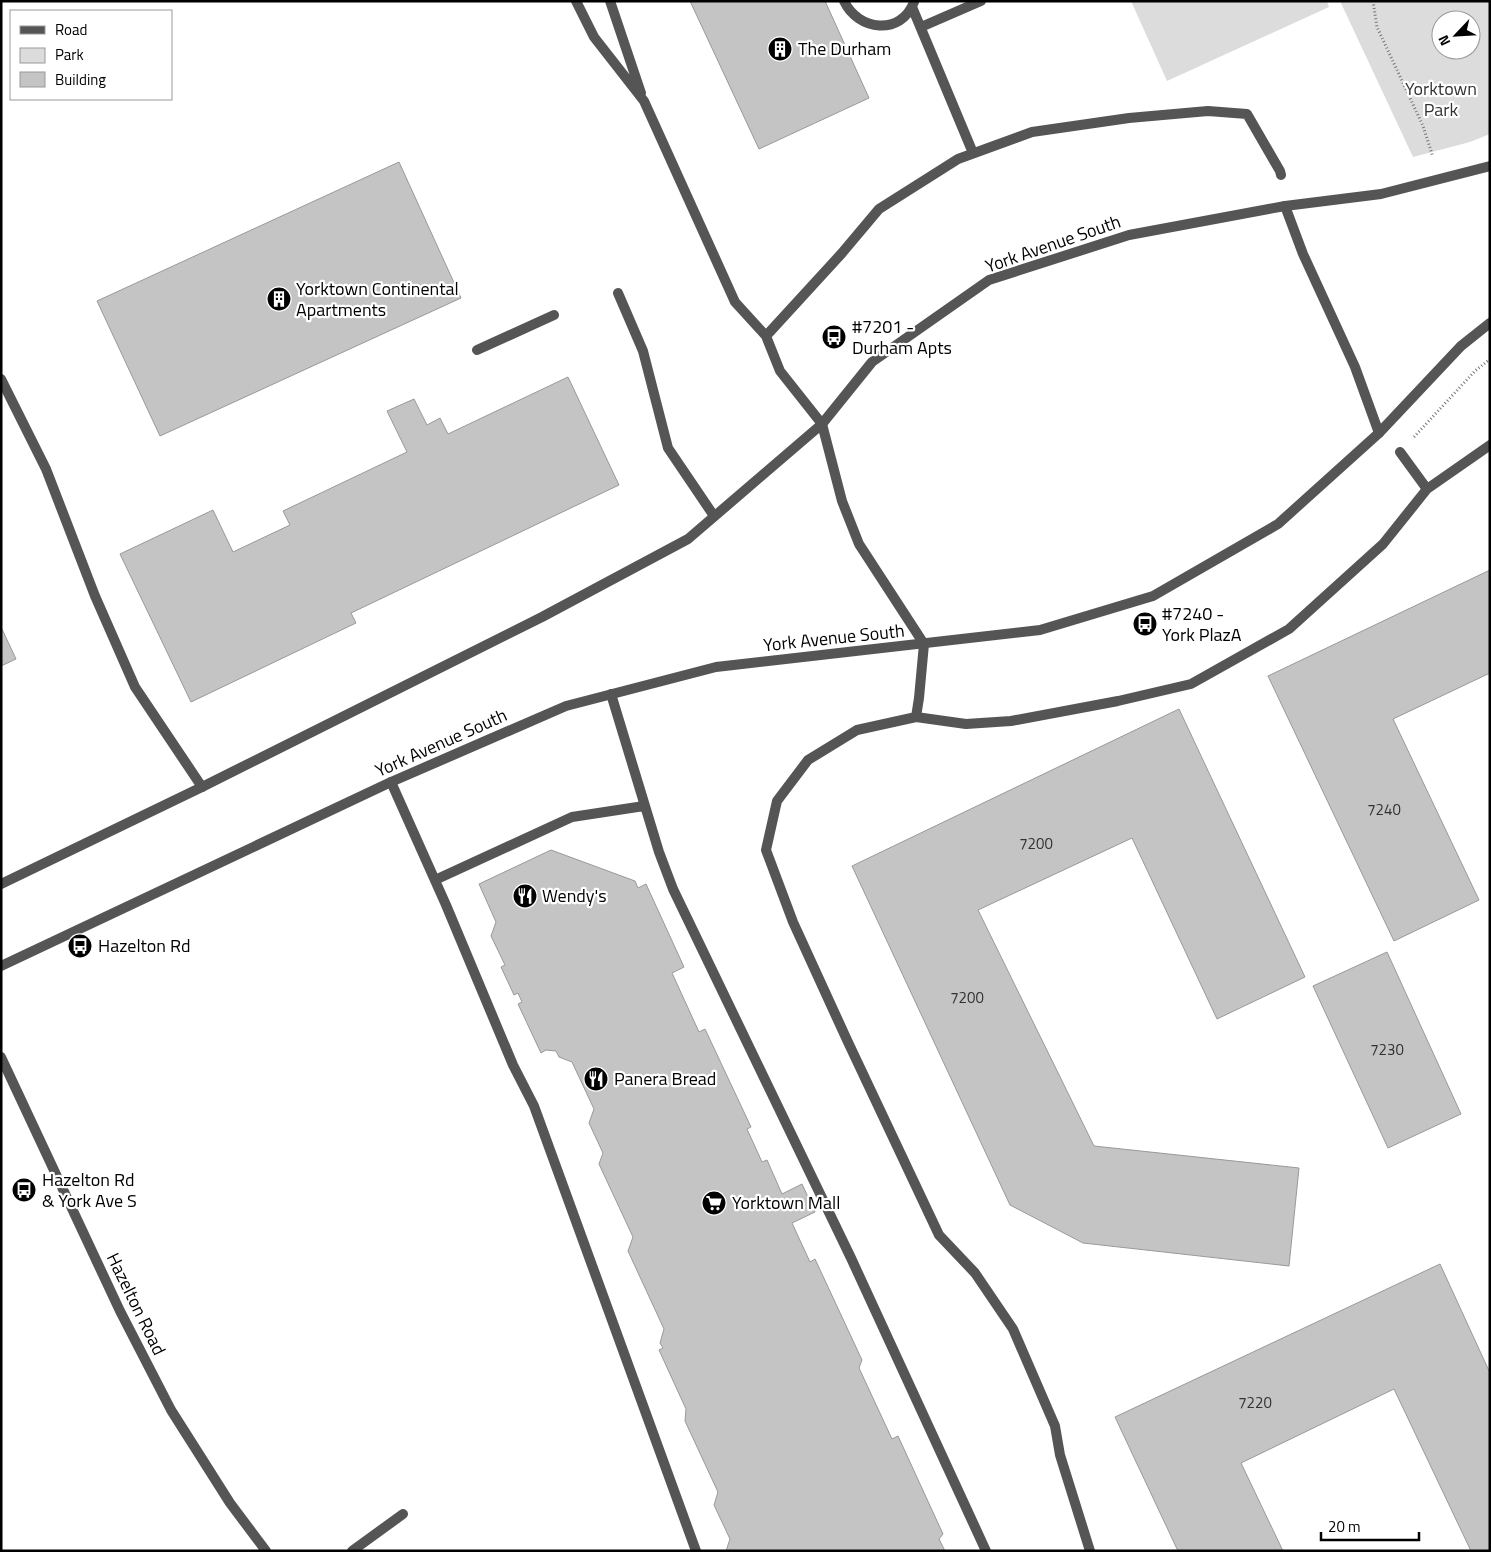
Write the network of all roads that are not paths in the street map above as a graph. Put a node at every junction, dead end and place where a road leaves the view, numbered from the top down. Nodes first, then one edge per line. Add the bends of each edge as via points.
1 (576, 1) edge
2 (610, 1) edge
3 (844, 1) edge
4 (981, 1) edge
5 (913, 4) edge
6 (921, 27) junction
7 (644, 101) junction
8 (973, 154) junction
9 (1490, 166) edge
10 (1281, 175) dead end
11 (1285, 206) junction
12 (618, 293) dead end
13 (554, 315) dead end
14 (1490, 323) edge
15 (766, 336) junction
16 (477, 350) dead end
17 (1, 379) edge
18 (822, 424) junction
19 (1380, 433) junction
20 (1490, 445) edge
21 (1400, 452) road end
22 (1427, 489) junction
23 (714, 516) junction
24 (924, 644) junction
25 (611, 694) junction
26 (916, 717) junction
27 (391, 782) junction
28 (202, 787) junction
29 (644, 806) junction
30 (435, 880) junction
31 (1, 884) edge
32 (1, 966) edge
33 (1, 1057) edge
34 (403, 1514) dead end
35 (266, 1551) edge
36 (352, 1551) edge
37 (696, 1551) edge
38 (986, 1551) edge
39 (1090, 1551) edge

1 - 7 street via 594,37
2 - 7 street
3 - 5 street via 857,19 869,25 882,26 904,17
4 - 6 street
5 - 6 street
6 - 8 street
7 - 15 street via 735,302
8 - 10 street via 1032,132 1128,118 1228,112 1247,114
8 - 15 street via 958,159 878,210
9 - 11 street, York Avenue South via 1381,194
11 - 18 street, York Avenue South via 1129,235 989,280 872,362
11 - 19 street
12 - 23 street via 643,351 668,448
13 - 16 street
14 - 19 street, York Avenue South via 1461,346
15 - 18 street via 780,371
17 - 28 street via 46,469 95,596 135,687
18 - 23 street, York Avenue South
18 - 24 street, York Avenue South via 842,501 859,544
19 - 24 street, York Avenue South via 1278,524 1152,596 1040,630
20 - 22 street
21 - 22 street
22 - 26 street via 1382,544 1290,629 1191,684 1011,721 966,724
23 - 28 street, York Avenue South via 688,539
24 - 25 street, York Avenue South via 716,667
24 - 26 street
25 - 27 street, York Avenue South via 566,706
25 - 29 street
26 - 39 street via 857,730 808,760 777,801 766,850 797,930 939,1235 975,1273 1013,1329 1055,1426 1060,1455
27 - 30 street
27 - 32 street, York Avenue South
28 - 31 street, York Avenue South
29 - 30 street via 572,817
29 - 38 street via 673,889 851,1258
30 - 37 street via 513,1065 534,1106
33 - 35 street, Hazelton Road via 120,1311 171,1410 230,1503
34 - 36 street

